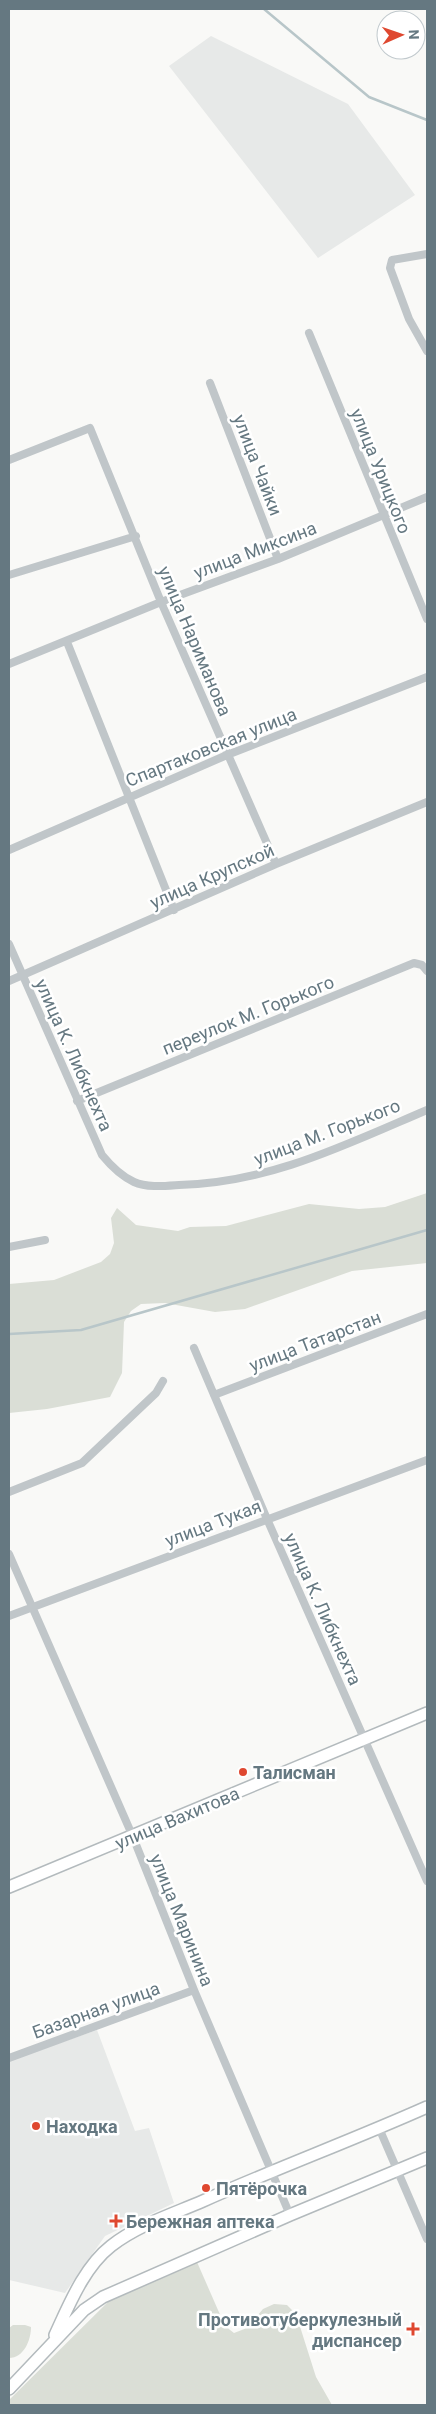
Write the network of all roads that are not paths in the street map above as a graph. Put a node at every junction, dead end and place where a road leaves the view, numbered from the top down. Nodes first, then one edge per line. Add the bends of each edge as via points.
1 (427, 254) edge
2 (309, 333) dead end
3 (427, 351) edge
4 (210, 382) dead end
5 (9, 460) edge
6 (427, 496) edge
7 (383, 516) junction
8 (136, 536) junction
9 (278, 559) junction
10 (9, 575) edge
11 (161, 602) junction
12 (427, 619) edge
13 (67, 642) junction
14 (9, 664) edge
15 (427, 677) edge
16 (227, 755) junction
17 (128, 797) junction
18 (427, 802) edge
19 (9, 850) edge
20 (276, 864) junction
21 (174, 910) junction
22 (9, 944) edge
23 (427, 972) edge
24 (22, 974) junction
25 (9, 981) edge
26 (78, 1101) junction
27 (427, 1110) edge
28 (120, 1174) joint
29 (45, 1240) dead end
30 (9, 1247) edge
31 (427, 1314) edge
32 (194, 1348) dead end
33 (163, 1381) dead end
34 (214, 1395) junction
35 (427, 1460) edge
36 (9, 1492) edge
37 (266, 1519) junction
38 (9, 1554) edge
39 (32, 1608) junction
40 (9, 1616) edge
41 (427, 1713) edge
42 (364, 1740) junction
43 (132, 1837) junction
44 (427, 1881) edge
45 (9, 1888) edge
46 (194, 1990) junction
47 (9, 2058) edge
48 (427, 2107) edge
49 (379, 2128) junction
50 (427, 2158) edge
51 (271, 2171) junction
52 (397, 2171) junction
53 (290, 2215) junction
54 (427, 2239) edge
55 (51, 2343) junction
56 (9, 2389) edge

1 - 3 street via 392,260 390,268 409,319
2 - 7 street, улица Урицкого
4 - 9 street, улица Чайки
5 - 8 street, улица Нариманова via 90,428
6 - 7 street, улица Миксина
7 - 9 street, улица Миксина
7 - 12 street, улица Урицкого
8 - 10 street
8 - 11 street, улица Нариманова
9 - 11 street, улица Миксина
11 - 13 street, улица Миксина
11 - 16 street, улица Нариманова
13 - 14 street, улица Миксина
13 - 17 street
15 - 16 street, Спартаковская улица
16 - 17 street, Спартаковская улица
16 - 20 street, улица Нариманова
17 - 19 street, Спартаковская улица
17 - 21 street
18 - 20 street, улица Крупской
20 - 21 street, улица Крупской
21 - 24 street, улица Крупской
22 - 24 street, улица К. Либкнехта
23 - 26 street, переулок М. Горького via 422,965 414,964
24 - 25 street, улица Крупской
24 - 26 street, улица К. Либкнехта
26 - 28 street, улица К. Либкнехта via 102,1155
27 - 28 street, улица М. Горького via 305,1161 240,1180 161,1186 138,1184
29 - 30 street
31 - 34 street, улица Татарстан
32 - 34 street, улица К. Либкнехта
33 - 36 street via 156,1393 82,1464
34 - 37 street, улица К. Либкнехта
35 - 37 street, улица Тукая
37 - 39 street, улица Тукая
37 - 42 street, улица К. Либкнехта
38 - 39 street, улица Маринина
39 - 40 street, улица Тукая
39 - 43 street, улица Маринина
41 - 42 main road, улица Вахитова
42 - 43 main road, улица Вахитова
42 - 44 street, улица К. Либкнехта
43 - 45 main road, улица Вахитова
43 - 46 street, улица Маринина
46 - 47 street, Базарная улица
46 - 51 street, улица Маринина
48 - 49 main road
49 - 51 main road
49 - 52 street
50 - 52 main road
51 - 53 street, улица Маринина
51 - 55 main road via 132,2232 110,2247 77,2290
52 - 53 main road
52 - 54 street
53 - 55 main road via 103,2297 84,2310
55 - 56 main road

